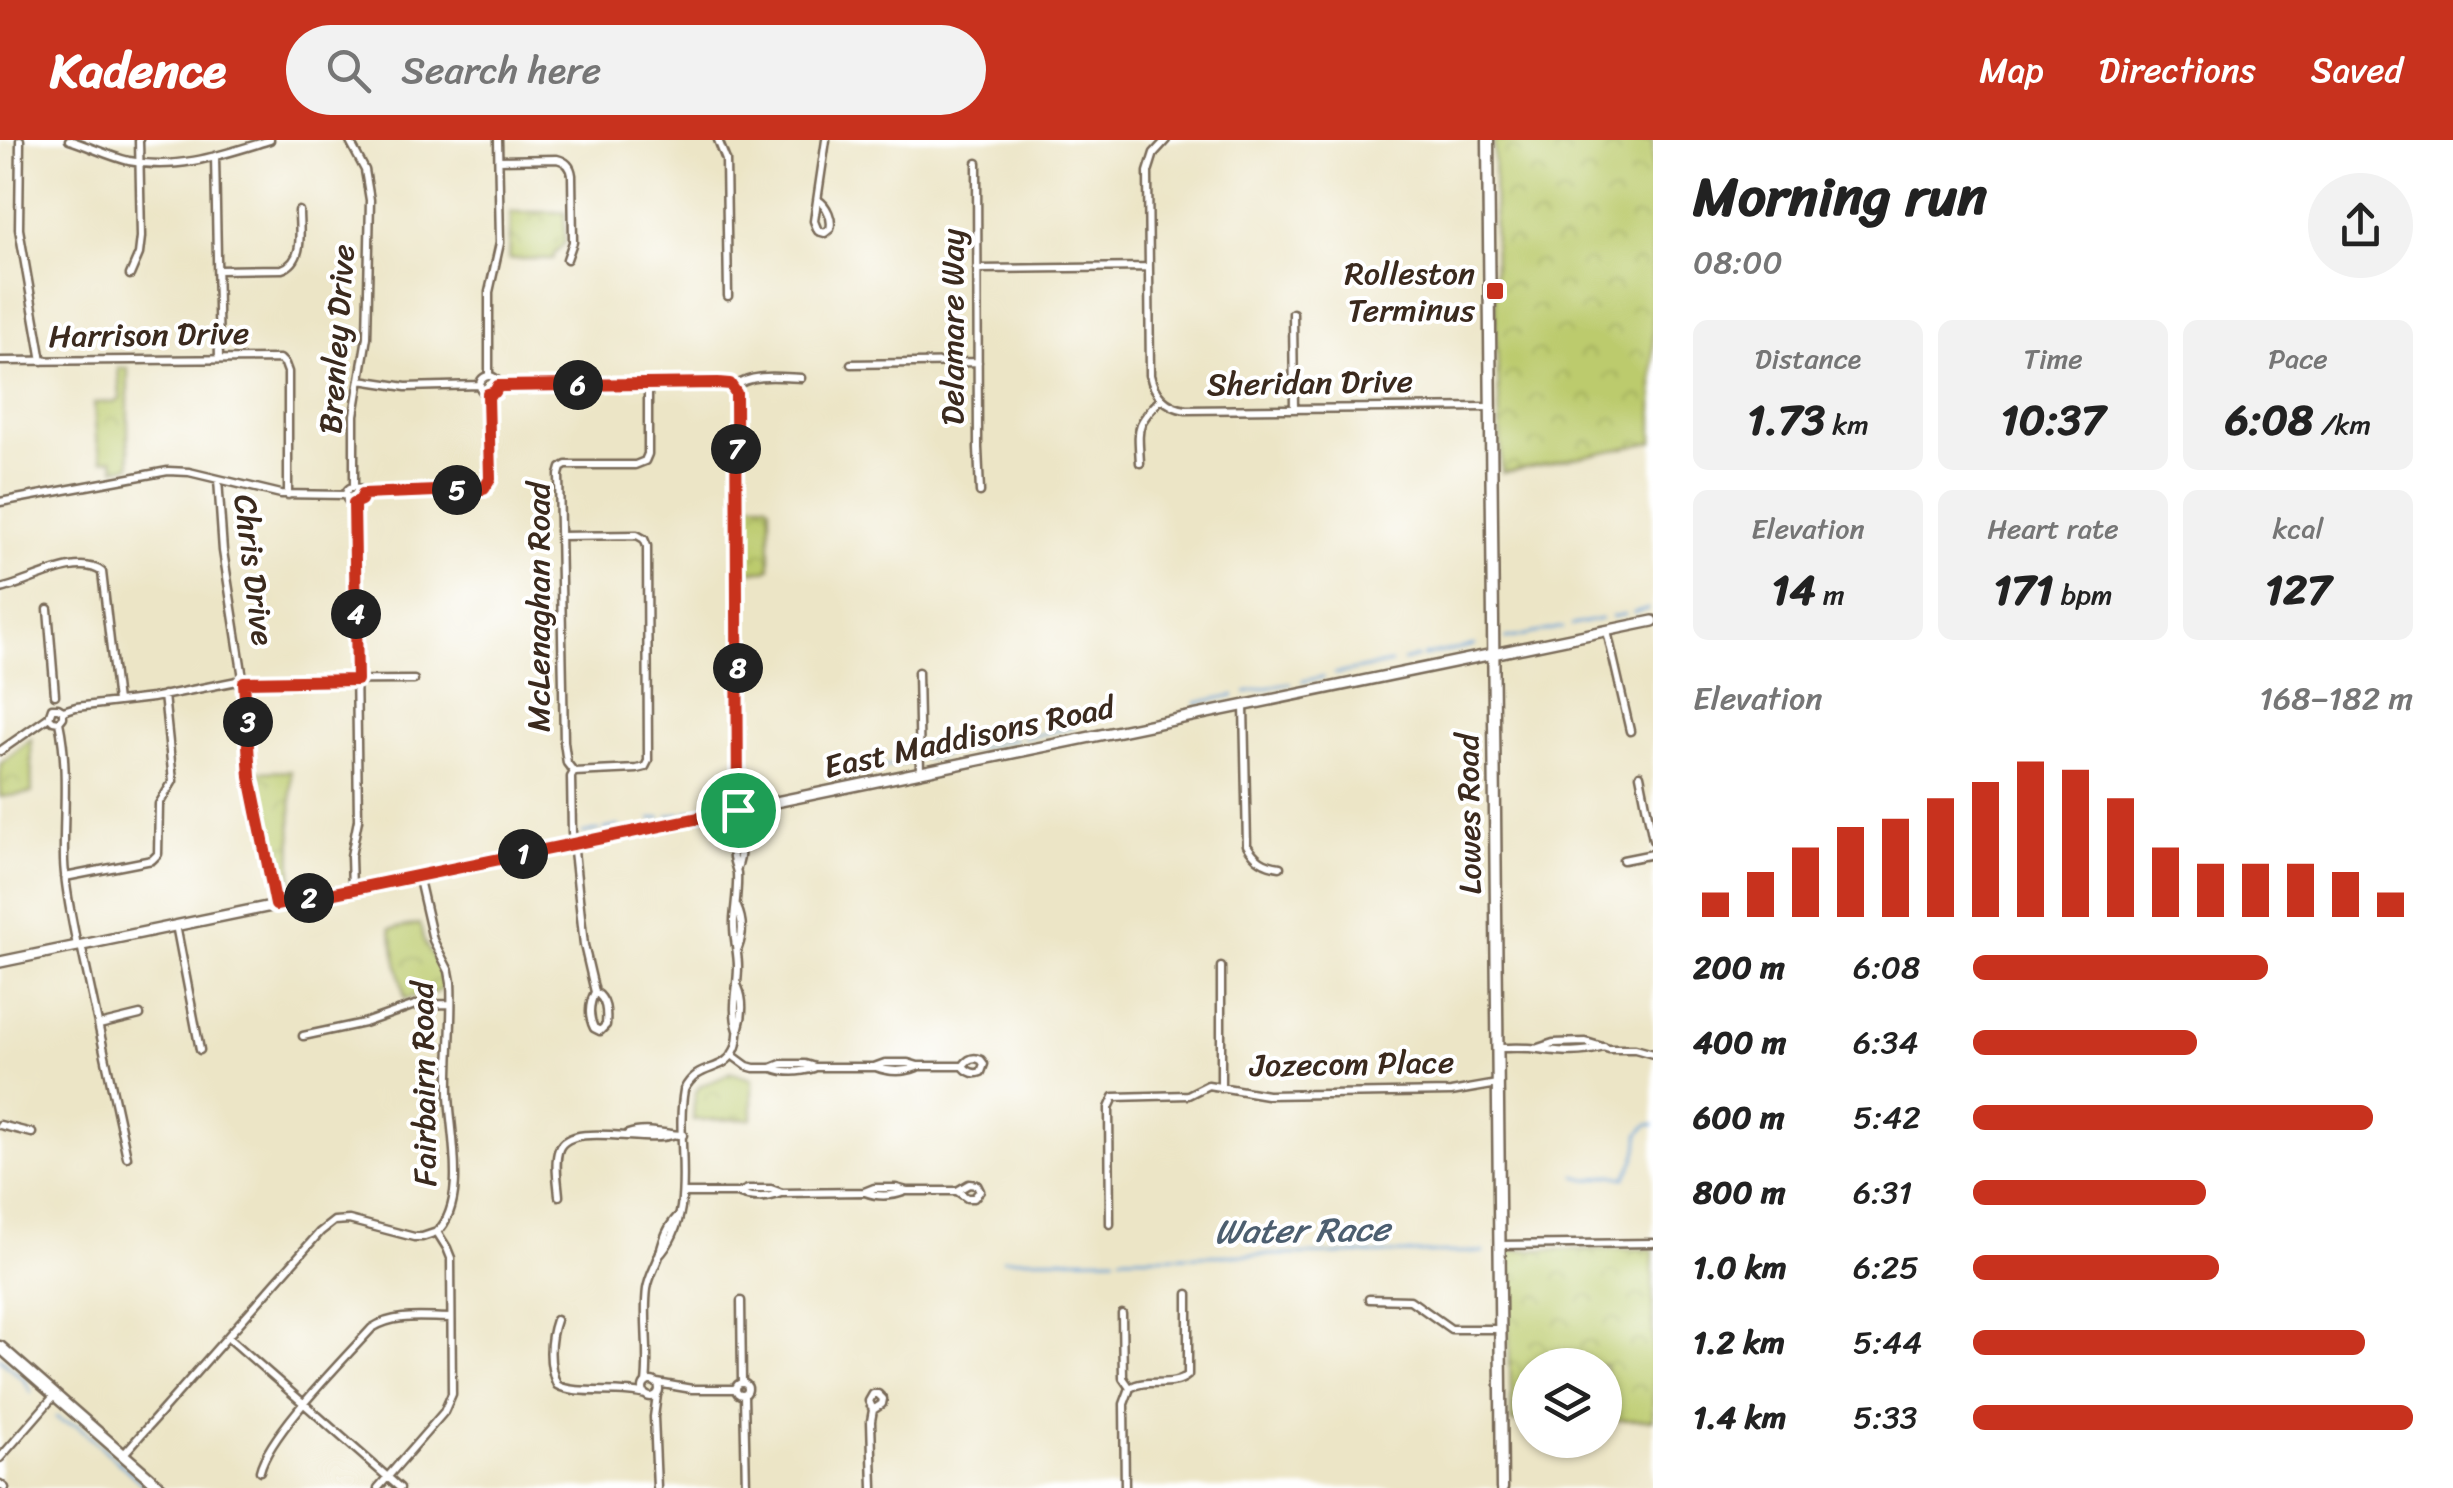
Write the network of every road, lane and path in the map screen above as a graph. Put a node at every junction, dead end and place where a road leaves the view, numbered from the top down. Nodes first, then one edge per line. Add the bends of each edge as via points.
1 (20, 140) edge
2 (68, 140) edge
3 (139, 140) edge
4 (270, 140) edge
5 (349, 140) edge
6 (498, 140) edge
7 (718, 140) edge
8 (826, 140) edge
9 (1166, 140) edge
10 (1488, 140) edge
11 (214, 156) junction
12 (499, 160) junction
13 (140, 162) junction
14 (977, 162) dead end
15 (818, 200) junction
16 (299, 211) dead end
17 (567, 259) dead end
18 (1149, 267) junction
19 (977, 269) junction
20 (218, 270) junction
21 (130, 275) dead end
22 (728, 296) dead end
23 (1293, 313) dead end
24 (219, 359) junction
25 (0, 361) edge
26 (42, 361) junction
27 (978, 362) junction
28 (850, 364) dead end
29 (488, 376) junction
30 (800, 378) dead end
31 (360, 380) junction
32 (648, 384) junction
33 (480, 386) junction
34 (498, 386) junction
35 (734, 387) junction
36 (488, 394) junction
37 (1161, 398) junction
38 (1490, 406) junction
39 (1294, 408) junction
40 (1140, 463) dead end
41 (218, 479) junction
42 (354, 486) junction
43 (980, 492) dead end
44 (346, 494) junction
45 (363, 494) junction
46 (288, 495) junction
47 (0, 502) edge
48 (354, 503) junction
49 (560, 536) junction
50 (0, 590) edge
51 (48, 609) dead end
52 (1653, 621) edge
53 (1607, 631) junction
54 (1493, 655) junction
55 (918, 672) dead end
56 (357, 680) junction
57 (414, 680) dead end
58 (244, 682) junction
59 (55, 695) dead end
60 (164, 696) junction
61 (118, 702) junction
62 (1244, 706) junction
63 (63, 711) junction
64 (49, 717) junction
65 (59, 722) junction
66 (1630, 731) dead end
67 (0, 751) edge
68 (574, 772) junction
69 (920, 772) junction
70 (1640, 775) dead end
71 (738, 810) junction
72 (1653, 840) edge
73 (574, 844) junction
74 (1653, 854) edge
75 (1623, 860) dead end
76 (1280, 867) dead end
77 (418, 876) junction
78 (66, 877) junction
79 (352, 889) junction
80 (276, 905) junction
81 (176, 925) junction
82 (79, 945) junction
83 (0, 962) edge
84 (1221, 967) dead end
85 (594, 992) junction
86 (451, 1004) junction
87 (140, 1015) dead end
88 (99, 1025) junction
89 (302, 1036) dead end
90 (1496, 1048) junction
91 (200, 1050) dead end
92 (1653, 1054) edge
93 (732, 1055) junction
94 (963, 1066) dead end
95 (1498, 1084) junction
96 (1221, 1088) junction
97 (0, 1125) edge
98 (32, 1133) dead end
99 (683, 1134) junction
100 (126, 1157) dead end
101 (957, 1191) dead end
102 (683, 1193) junction
103 (559, 1196) dead end
104 (1110, 1224) dead end
105 (436, 1232) junction
106 (1653, 1243) edge
107 (1499, 1245) junction
108 (1188, 1294) dead end
109 (1369, 1299) dead end
110 (741, 1301) dead end
111 (1122, 1314) dead end
112 (451, 1318) junction
113 (556, 1320) dead end
114 (1500, 1329) junction
115 (228, 1336) junction
116 (0, 1347) edge
117 (649, 1350) junction
118 (656, 1383) junction
119 (742, 1383) junction
120 (646, 1384) junction
121 (1130, 1388) junction
122 (692, 1389) junction
123 (735, 1389) junction
124 (612, 1390) junction
125 (55, 1395) junction
126 (646, 1395) junction
127 (657, 1395) junction
128 (744, 1396) junction
129 (305, 1404) junction
130 (874, 1410) dead end
131 (654, 1417) junction
132 (124, 1455) junction
133 (0, 1458) edge
134 (260, 1471) dead end
135 (387, 1477) junction
136 (161, 1488) edge
137 (378, 1488) edge
138 (400, 1488) edge
139 (657, 1488) edge
140 (746, 1488) edge
141 (873, 1488) edge
142 (1125, 1488) edge
143 (1502, 1488) edge

1 - 26 street via 19,229
2 - 13 street
3 - 13 street
4 - 11 street
5 - 31 street, Brenley Drive via 365,170 370,200
6 - 12 street
7 - 22 street via 726,160
8 - 15 street
9 - 18 street, Sheridan Drive via 1148,165
10 - 38 main road, Lowes Road
11 - 13 street
11 - 20 street
12 - 17 street via 557,159 570,168 573,237
12 - 29 street via 500,243 489,292
13 - 21 street via 141,237
14 - 19 street, Delamare Way
15 - 15 street via 832,224 825,233 814,225
16 - 20 street via 298,257 290,267
18 - 19 street
18 - 37 street, Sheridan Drive via 1150,374
19 - 27 street, Delamare Way
20 - 24 street
23 - 39 street
24 - 26 street, Harrison Drive
24 - 46 street, Harrison Drive via 276,358 285,364
25 - 26 street, Harrison Drive
27 - 28 street
27 - 43 street, Delamare Way
29 - 33 street
29 - 34 street
30 - 35 street via 744,380
31 - 33 street
31 - 42 street, Brenley Drive
32 - 34 street
32 - 35 street
32 - 49 street, McLenaghan Road via 646,459 561,468
33 - 36 street
34 - 36 street
35 - 71 street
36 - 45 street via 490,479 484,489
37 - 39 street, Sheridan Drive via 1186,410
37 - 40 street via 1138,428
38 - 39 street, Sheridan Drive
38 - 54 main road, Lowes Road
41 - 46 street
41 - 47 street via 168,470
41 - 58 street, Chris Drive
42 - 44 street
42 - 45 street
44 - 46 street
44 - 48 street
45 - 48 street
48 - 56 street
49 - 68 street, McLenaghan Road via 564,742
49 - 68 street via 637,535 647,546 648,762 637,770
50 - 61 street via 86,565 102,572
51 - 59 street
52 - 53 street, East Maddisons Road
53 - 54 street, East Maddisons Road
53 - 66 street
54 - 62 street, East Maddisons Road
54 - 90 main road, Lowes Road
55 - 69 street
56 - 57 street
56 - 58 street
56 - 79 street
58 - 60 street
58 - 80 street, Chris Drive via 250,777
60 - 61 street
60 - 78 street via 173,781 158,804 158,854
61 - 63 street
62 - 69 street, East Maddisons Road
62 - 76 street via 1247,845 1265,864
63 - 64 street via 55,707
63 - 65 street
64 - 65 street
64 - 67 street
65 - 78 street
68 - 73 street, McLenaghan Road
69 - 71 street, East Maddisons Road
70 - 72 street
71 - 73 street, East Maddisons Road
71 - 93 street via 738,1030
73 - 77 street, East Maddisons Road
73 - 85 street, McLenaghan Road
74 - 75 street
77 - 79 street, East Maddisons Road
77 - 86 street, Fairbairn Road via 432,937 450,976
78 - 82 street
79 - 80 street, East Maddisons Road
80 - 81 street, East Maddisons Road
81 - 82 street, East Maddisons Road
81 - 91 street
82 - 83 street, East Maddisons Road
82 - 88 street
84 - 96 street
85 - 85 street via 606,1012 600,1031 590,1020
86 - 89 street via 421,1004
86 - 105 street, Fairbairn Road via 455,1170 450,1209
87 - 88 street
88 - 100 street
90 - 92 street via 1584,1053 1604,1047
90 - 95 main road, Lowes Road
93 - 94 street via 748,1066 771,1068
93 - 99 street via 686,1085
95 - 96 street, Jozecom Place via 1451,1092 1268,1094
95 - 107 main road, Lowes Road
96 - 104 street, Jozecom Place via 1111,1100
97 - 98 street
99 - 102 street
99 - 103 street via 564,1140
101 - 102 street
102 - 117 street via 647,1290
105 - 112 street via 451,1258
105 - 115 street via 414,1237 334,1220
106 - 107 street
107 - 114 main road, Lowes Road
108 - 121 street via 1188,1376
109 - 114 street via 1410,1300 1451,1330
110 - 119 street
111 - 121 street via 1123,1378
112 - 129 street via 394,1318 377,1325
112 - 135 street via 451,1400
113 - 124 street via 551,1343 557,1385
114 - 143 main road, Lowes Road
115 - 129 street
115 - 132 street
116 - 125 main road
117 - 118 street
117 - 120 street
118 - 120 street
118 - 122 street
118 - 127 street
119 - 123 street
119 - 128 street via 748,1389
120 - 124 street
120 - 126 street
121 - 142 street via 1124,1404
122 - 123 street
122 - 127 street
123 - 128 street
124 - 126 street
125 - 132 main road
125 - 133 street
126 - 127 street
126 - 131 street
127 - 131 street
128 - 140 street
129 - 134 street
129 - 135 street
130 - 141 street
131 - 139 street
132 - 136 main road
135 - 137 street
135 - 138 street

